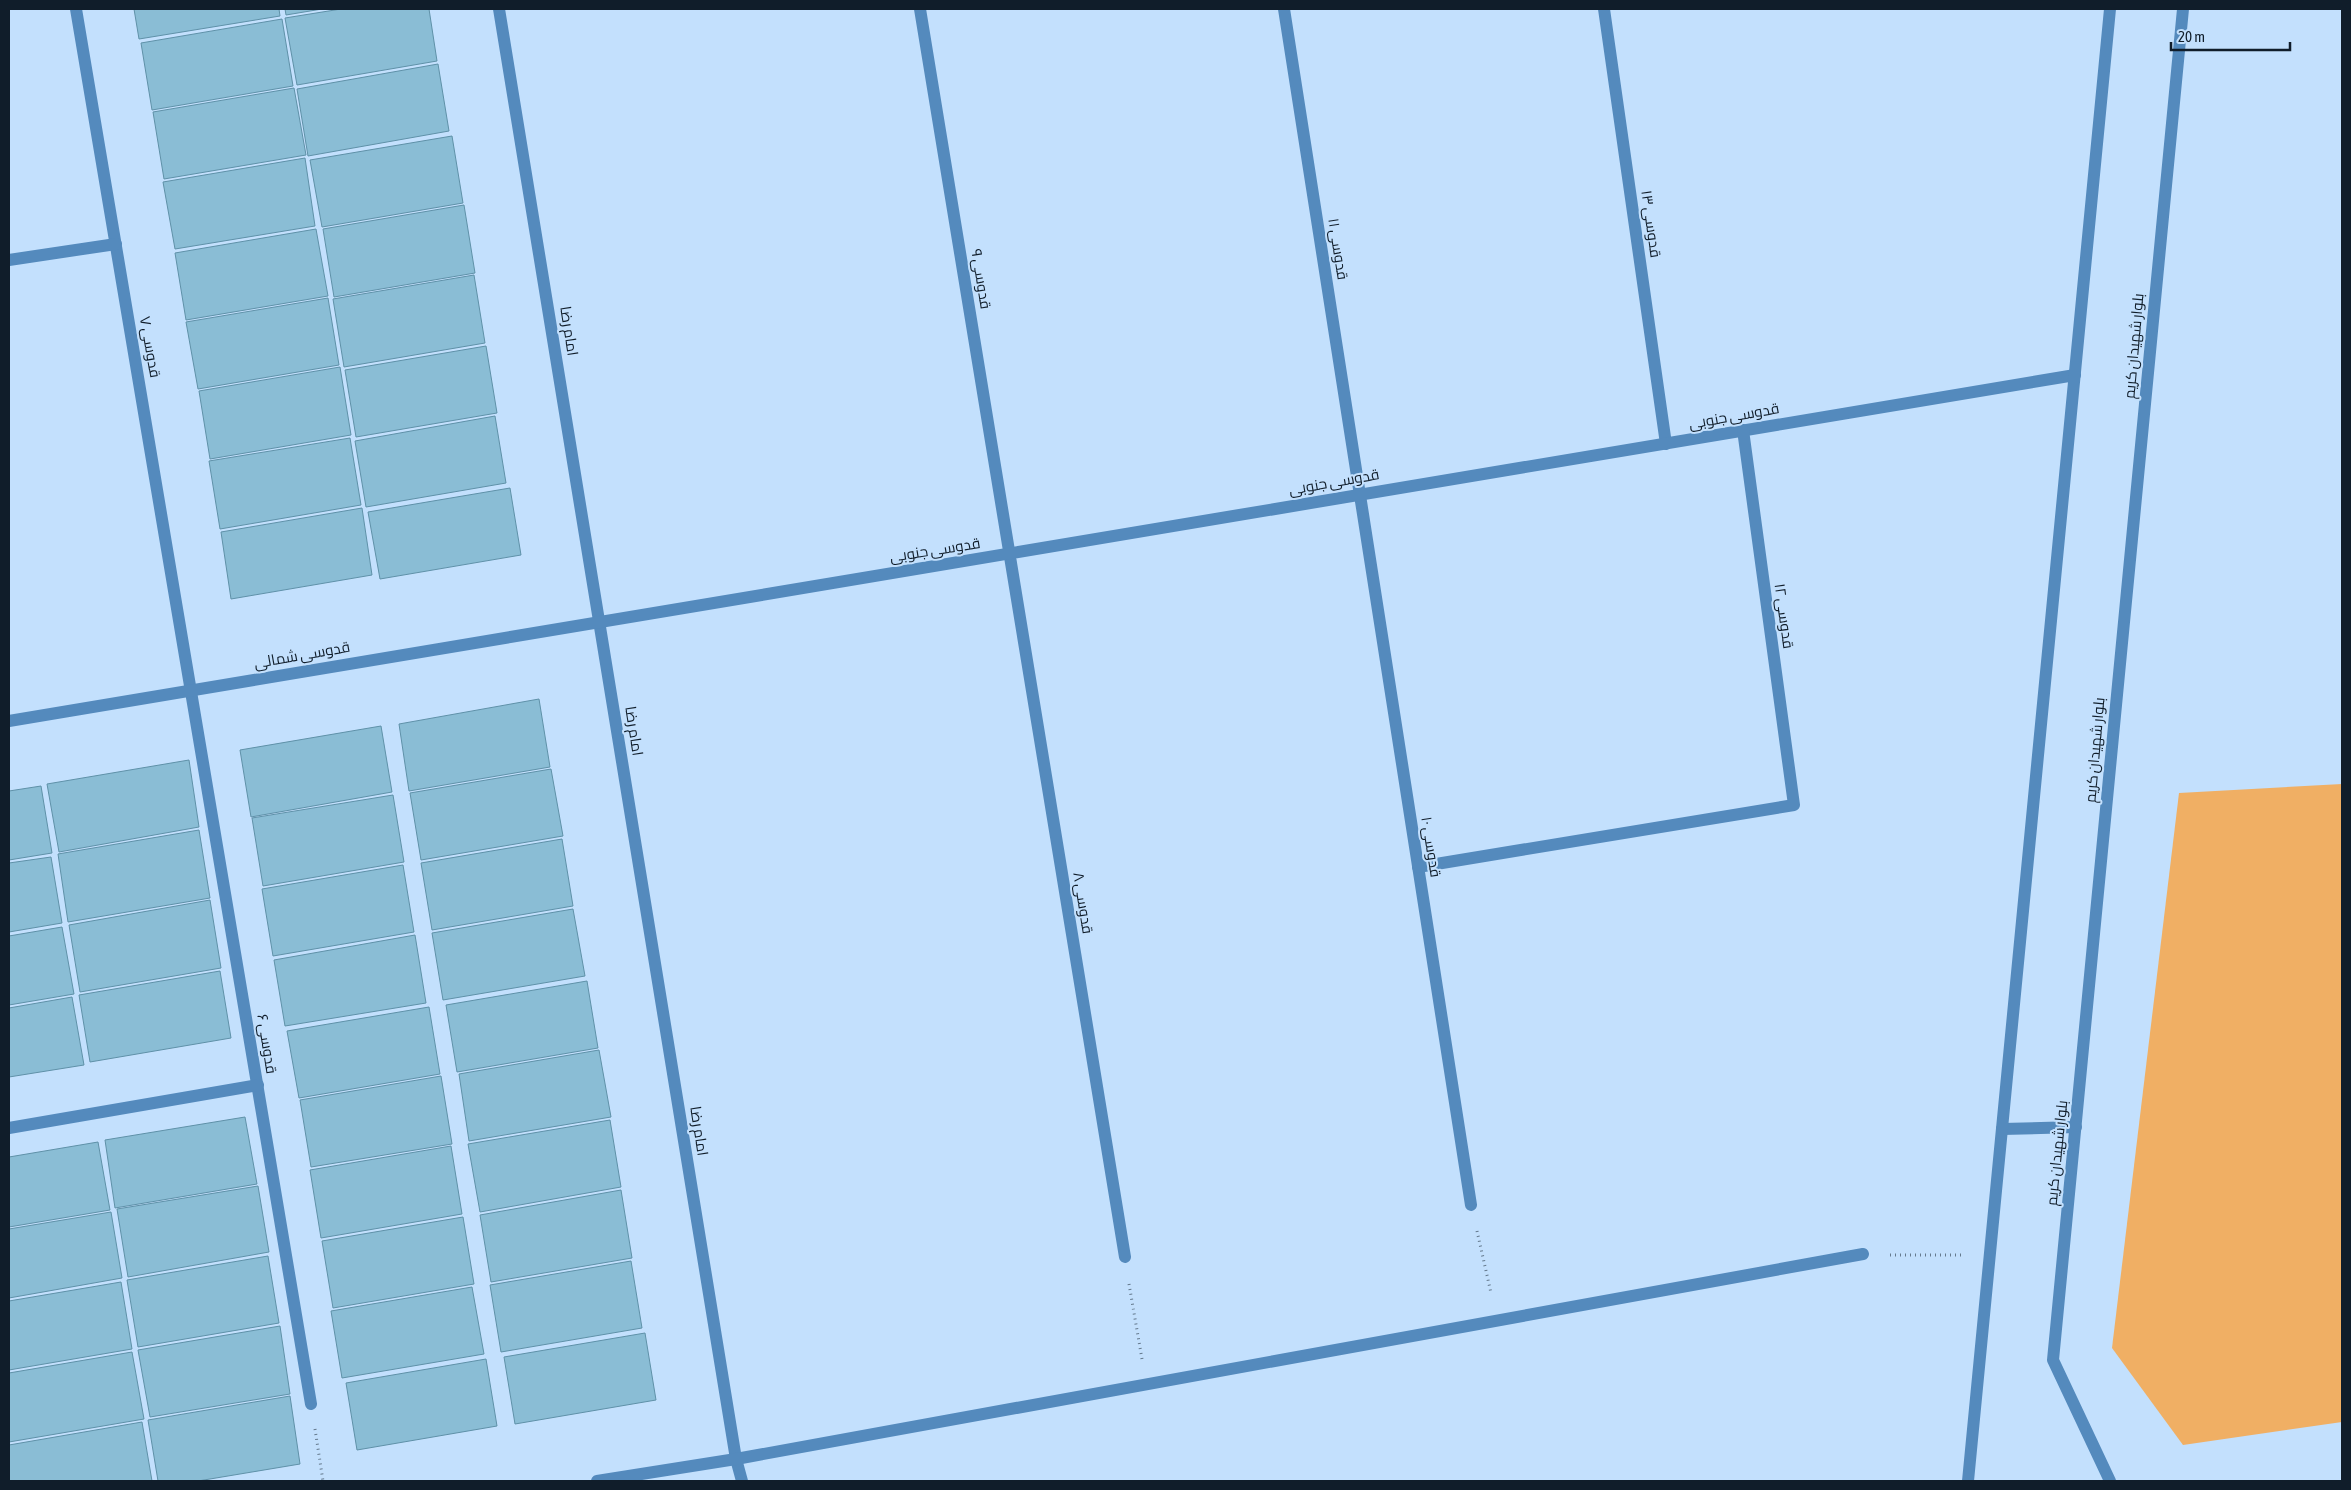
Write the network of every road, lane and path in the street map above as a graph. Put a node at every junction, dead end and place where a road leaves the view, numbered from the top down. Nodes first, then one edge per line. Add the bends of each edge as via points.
1 (76, 9) edge
2 (499, 9) edge
3 (920, 9) edge
4 (1284, 9) edge
5 (1604, 9) edge
6 (2110, 9) edge
7 (2183, 9) edge
8 (116, 244) junction
9 (9, 260) edge
10 (2075, 375) junction
11 (1743, 430) junction
12 (1666, 444) junction
13 (1359, 494) junction
14 (1009, 554) junction
15 (600, 622) junction
16 (192, 690) junction
17 (9, 721) edge
18 (1418, 867) junction
19 (258, 1085) junction
20 (2076, 1127) junction
21 (9, 1128) edge
22 (2002, 1129) junction
23 (1471, 1205) joint
24 (1863, 1254) joint
25 (1990, 1255) junction
26 (1125, 1257) joint
27 (1496, 1321) junction
28 (1146, 1384) junction
29 (311, 1404) joint
30 (736, 1459) junction
31 (323, 1481) edge
32 (596, 1481) edge
33 (734, 1481) edge
34 (742, 1481) edge
35 (1968, 1481) edge
36 (2110, 1481) edge

1 - 8 street, قدوسی ۷
2 - 15 street, امام رضا
3 - 14 street, قدوسی ۹
4 - 13 street, قدوسی ۱۱
5 - 12 street, قدوسی ۱۳
6 - 10 street
7 - 20 street, بلوار شهیدان کریم
8 - 9 street
8 - 16 street, قدوسی ۷
10 - 11 street, قدوسی جنوبی
10 - 22 street
11 - 12 street, قدوسی جنوبی
11 - 18 street, قدوسی ۱۲ via 1794,805
12 - 13 street, قدوسی جنوبی
13 - 14 street, قدوسی جنوبی
13 - 18 street, قدوسی ۱۰
14 - 15 street, قدوسی جنوبی
14 - 26 street, قدوسی ۸
15 - 16 street, قدوسی شمالی
15 - 30 street, امام رضا
16 - 17 street, قدوسی شمالی
16 - 19 street, قدوسی ۶
18 - 23 street, قدوسی ۱۰
19 - 21 street
19 - 29 street, قدوسی ۶
20 - 22 street
20 - 36 street, بلوار شهیدان کریم via 2053,1360
22 - 25 street
23 - 27 path
24 - 25 path
24 - 27 street
25 - 35 street
26 - 28 path
27 - 28 street
28 - 30 street
29 - 31 path
30 - 32 street
30 - 33 street
30 - 34 street

